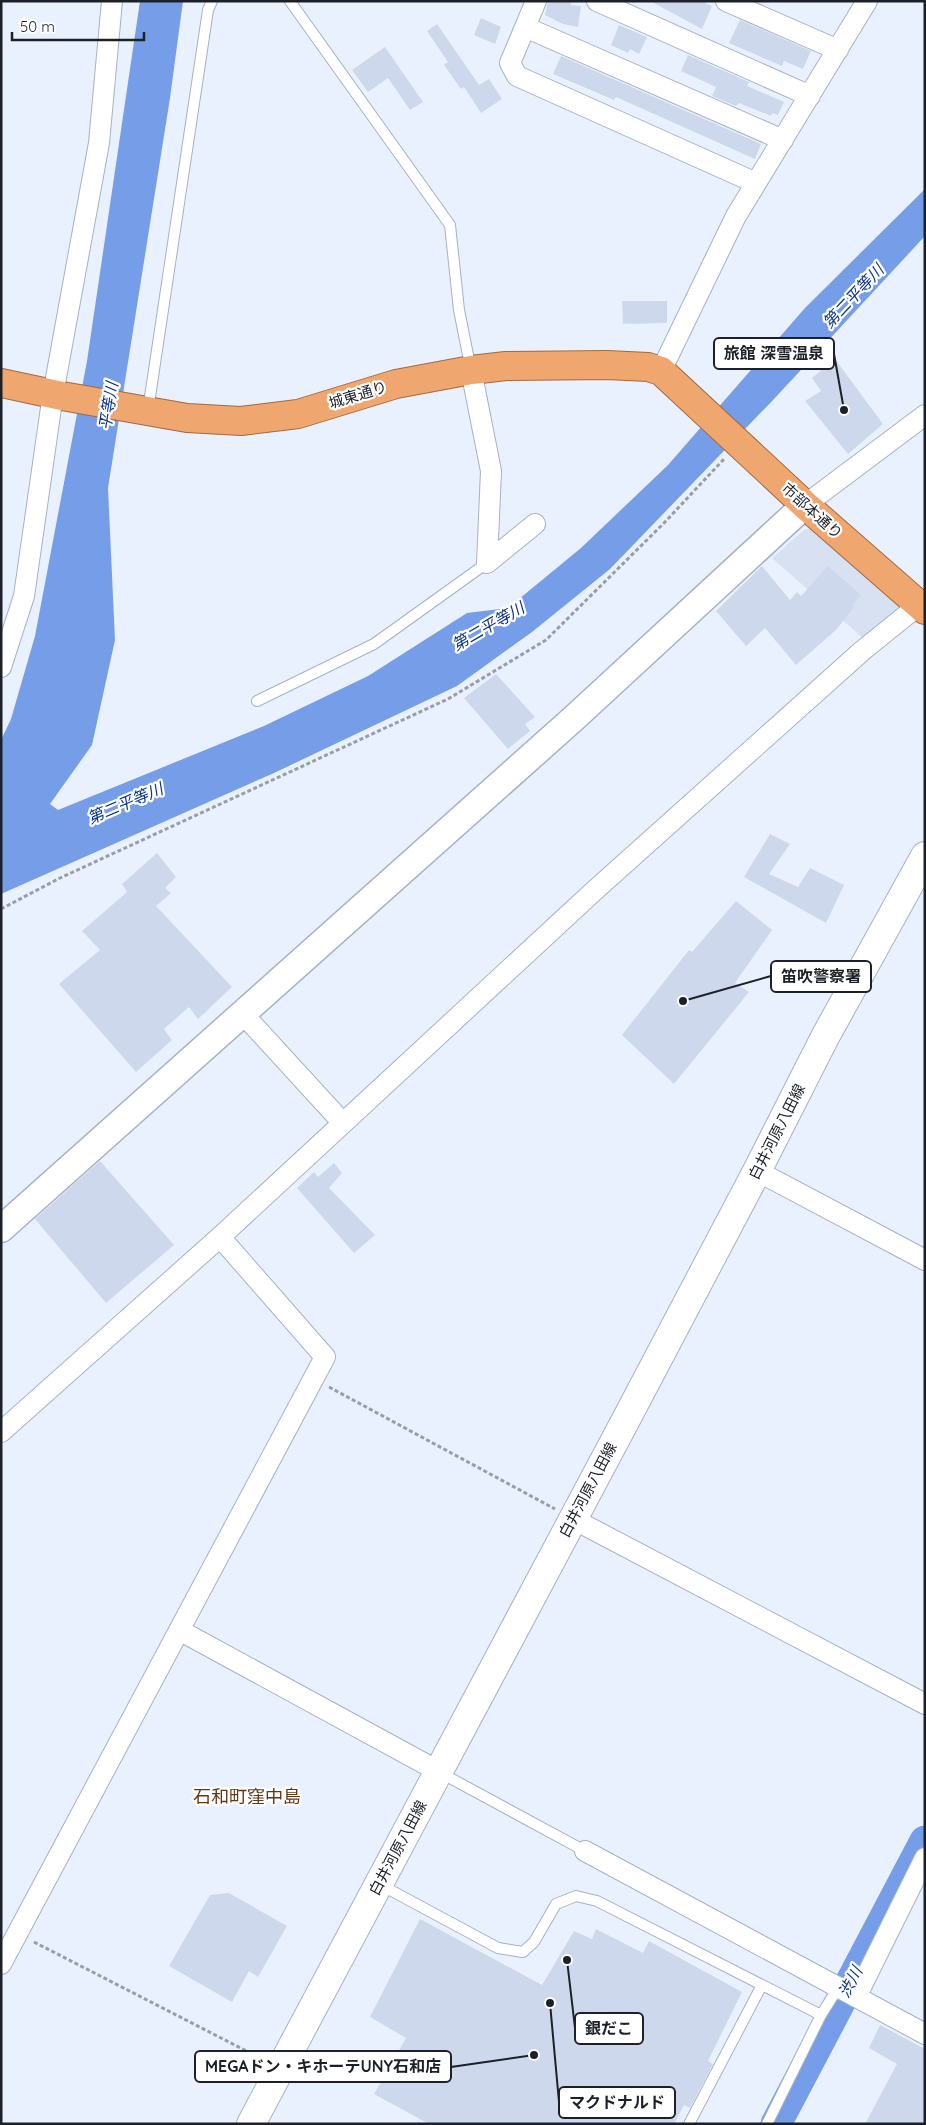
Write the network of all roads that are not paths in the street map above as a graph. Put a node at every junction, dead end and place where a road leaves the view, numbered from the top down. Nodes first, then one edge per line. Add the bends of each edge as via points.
1 (112, 1) edge
2 (212, 1) edge
3 (290, 1) edge
4 (536, 1) edge
5 (597, 1) edge
6 (726, 1) edge
7 (868, 1) edge
8 (525, 26) junction
9 (838, 50) junction
10 (810, 96) junction
11 (783, 140) junction
12 (756, 183) junction
13 (471, 370) junction
14 (661, 370) junction
15 (1, 383) edge
16 (57, 395) junction
17 (142, 410) junction
18 (925, 415) edge
19 (805, 505) junction
20 (535, 524) dead end
21 (487, 563) junction
22 (922, 608) edge
23 (1, 667) edge
24 (257, 701) dead end
25 (922, 866) edge
26 (243, 1014) junction
27 (342, 1122) junction
28 (757, 1171) junction
29 (1, 1228) edge
30 (220, 1237) junction
31 (925, 1260) edge
32 (1, 1432) edge
33 (573, 1519) junction
34 (179, 1630) junction
35 (925, 1704) edge
36 (438, 1772) junction
37 (585, 1851) joint
38 (925, 1858) edge
39 (378, 1884) junction
40 (1, 1964) edge
41 (762, 1985) junction
42 (846, 1992) junction
43 (822, 2015) junction
44 (925, 2034) edge
45 (251, 2124) edge
46 (689, 2124) edge
47 (767, 2124) edge

1 - 16 street via 99,144
2 - 17 lane
3 - 13 lane via 450,225 459,310
4 - 8 street
5 - 10 street
6 - 9 street
7 - 9 street
8 - 11 street
8 - 12 street via 510,63 516,76
9 - 10 street
10 - 11 street
11 - 12 street
12 - 14 street via 736,216
13 - 14 highway, 城東通り via 506,366 607,365
13 - 17 highway, 城東通り via 396,384 298,414 241,421 187,418
13 - 21 street via 491,471
14 - 19 highway, 市部本通り
15 - 16 highway, 城東通り
16 - 17 highway, 城東通り
16 - 23 street via 24,596
18 - 19 street
19 - 22 highway, 市部本通り
19 - 26 street
20 - 21 street
21 - 24 lane via 374,644
22 - 27 street via 862,651
25 - 28 main road, 白井河原八田線 via 825,1037
26 - 27 street
26 - 29 street
27 - 30 street
28 - 31 street
28 - 33 main road, 白井河原八田線
30 - 32 street
30 - 34 street via 325,1357
33 - 35 street
33 - 36 main road, 白井河原八田線
34 - 36 street
34 - 40 street
36 - 37 lane
36 - 39 main road, 白井河原八田線
37 - 42 street
38 - 42 street
39 - 41 lane via 498,1948 522,1952 534,1942 556,1904 576,1896 597,1901
39 - 45 main road, 白井河原八田線
41 - 43 lane
41 - 46 lane
42 - 43 lane
42 - 44 street
43 - 47 lane

